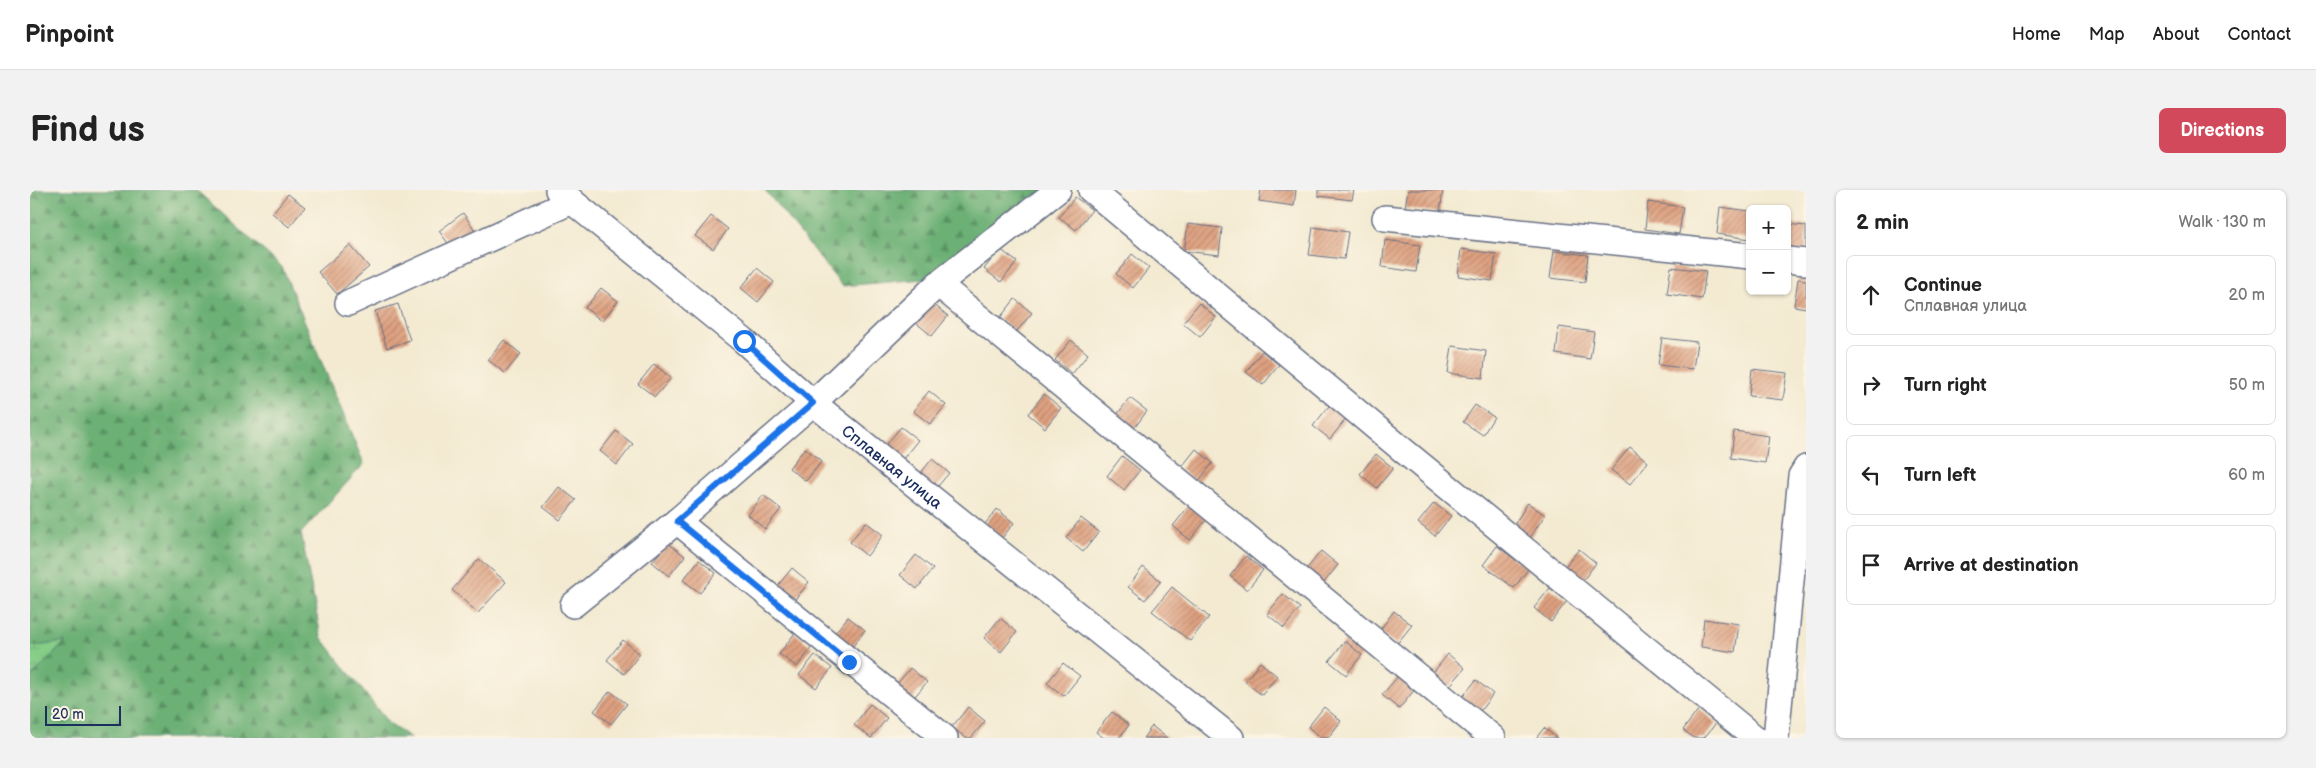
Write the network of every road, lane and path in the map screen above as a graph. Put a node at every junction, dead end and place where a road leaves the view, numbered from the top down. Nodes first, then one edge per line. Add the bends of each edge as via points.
1 (1058, 190) edge
2 (1091, 190) edge
3 (565, 196) edge
4 (1385, 218) dead end
5 (1746, 256) edge
6 (1791, 260) edge
7 (1806, 262) edge
8 (938, 284) junction
9 (348, 303) dead end
10 (813, 403) junction
11 (1806, 468) edge
12 (677, 521) junction
13 (573, 605) dead end
14 (945, 738) edge
15 (1231, 738) edge
16 (1492, 738) edge
17 (1755, 738) edge
18 (1776, 738) edge

1 - 8 lane
2 - 17 lane via 1396,445
3 - 9 lane
3 - 10 lane, Сплавная улица via 744,341
4 - 5 lane
6 - 7 lane
8 - 10 lane
8 - 16 lane
10 - 12 lane
10 - 15 lane, Сплавная улица
11 - 18 lane via 1801,476
12 - 13 lane
12 - 14 lane

